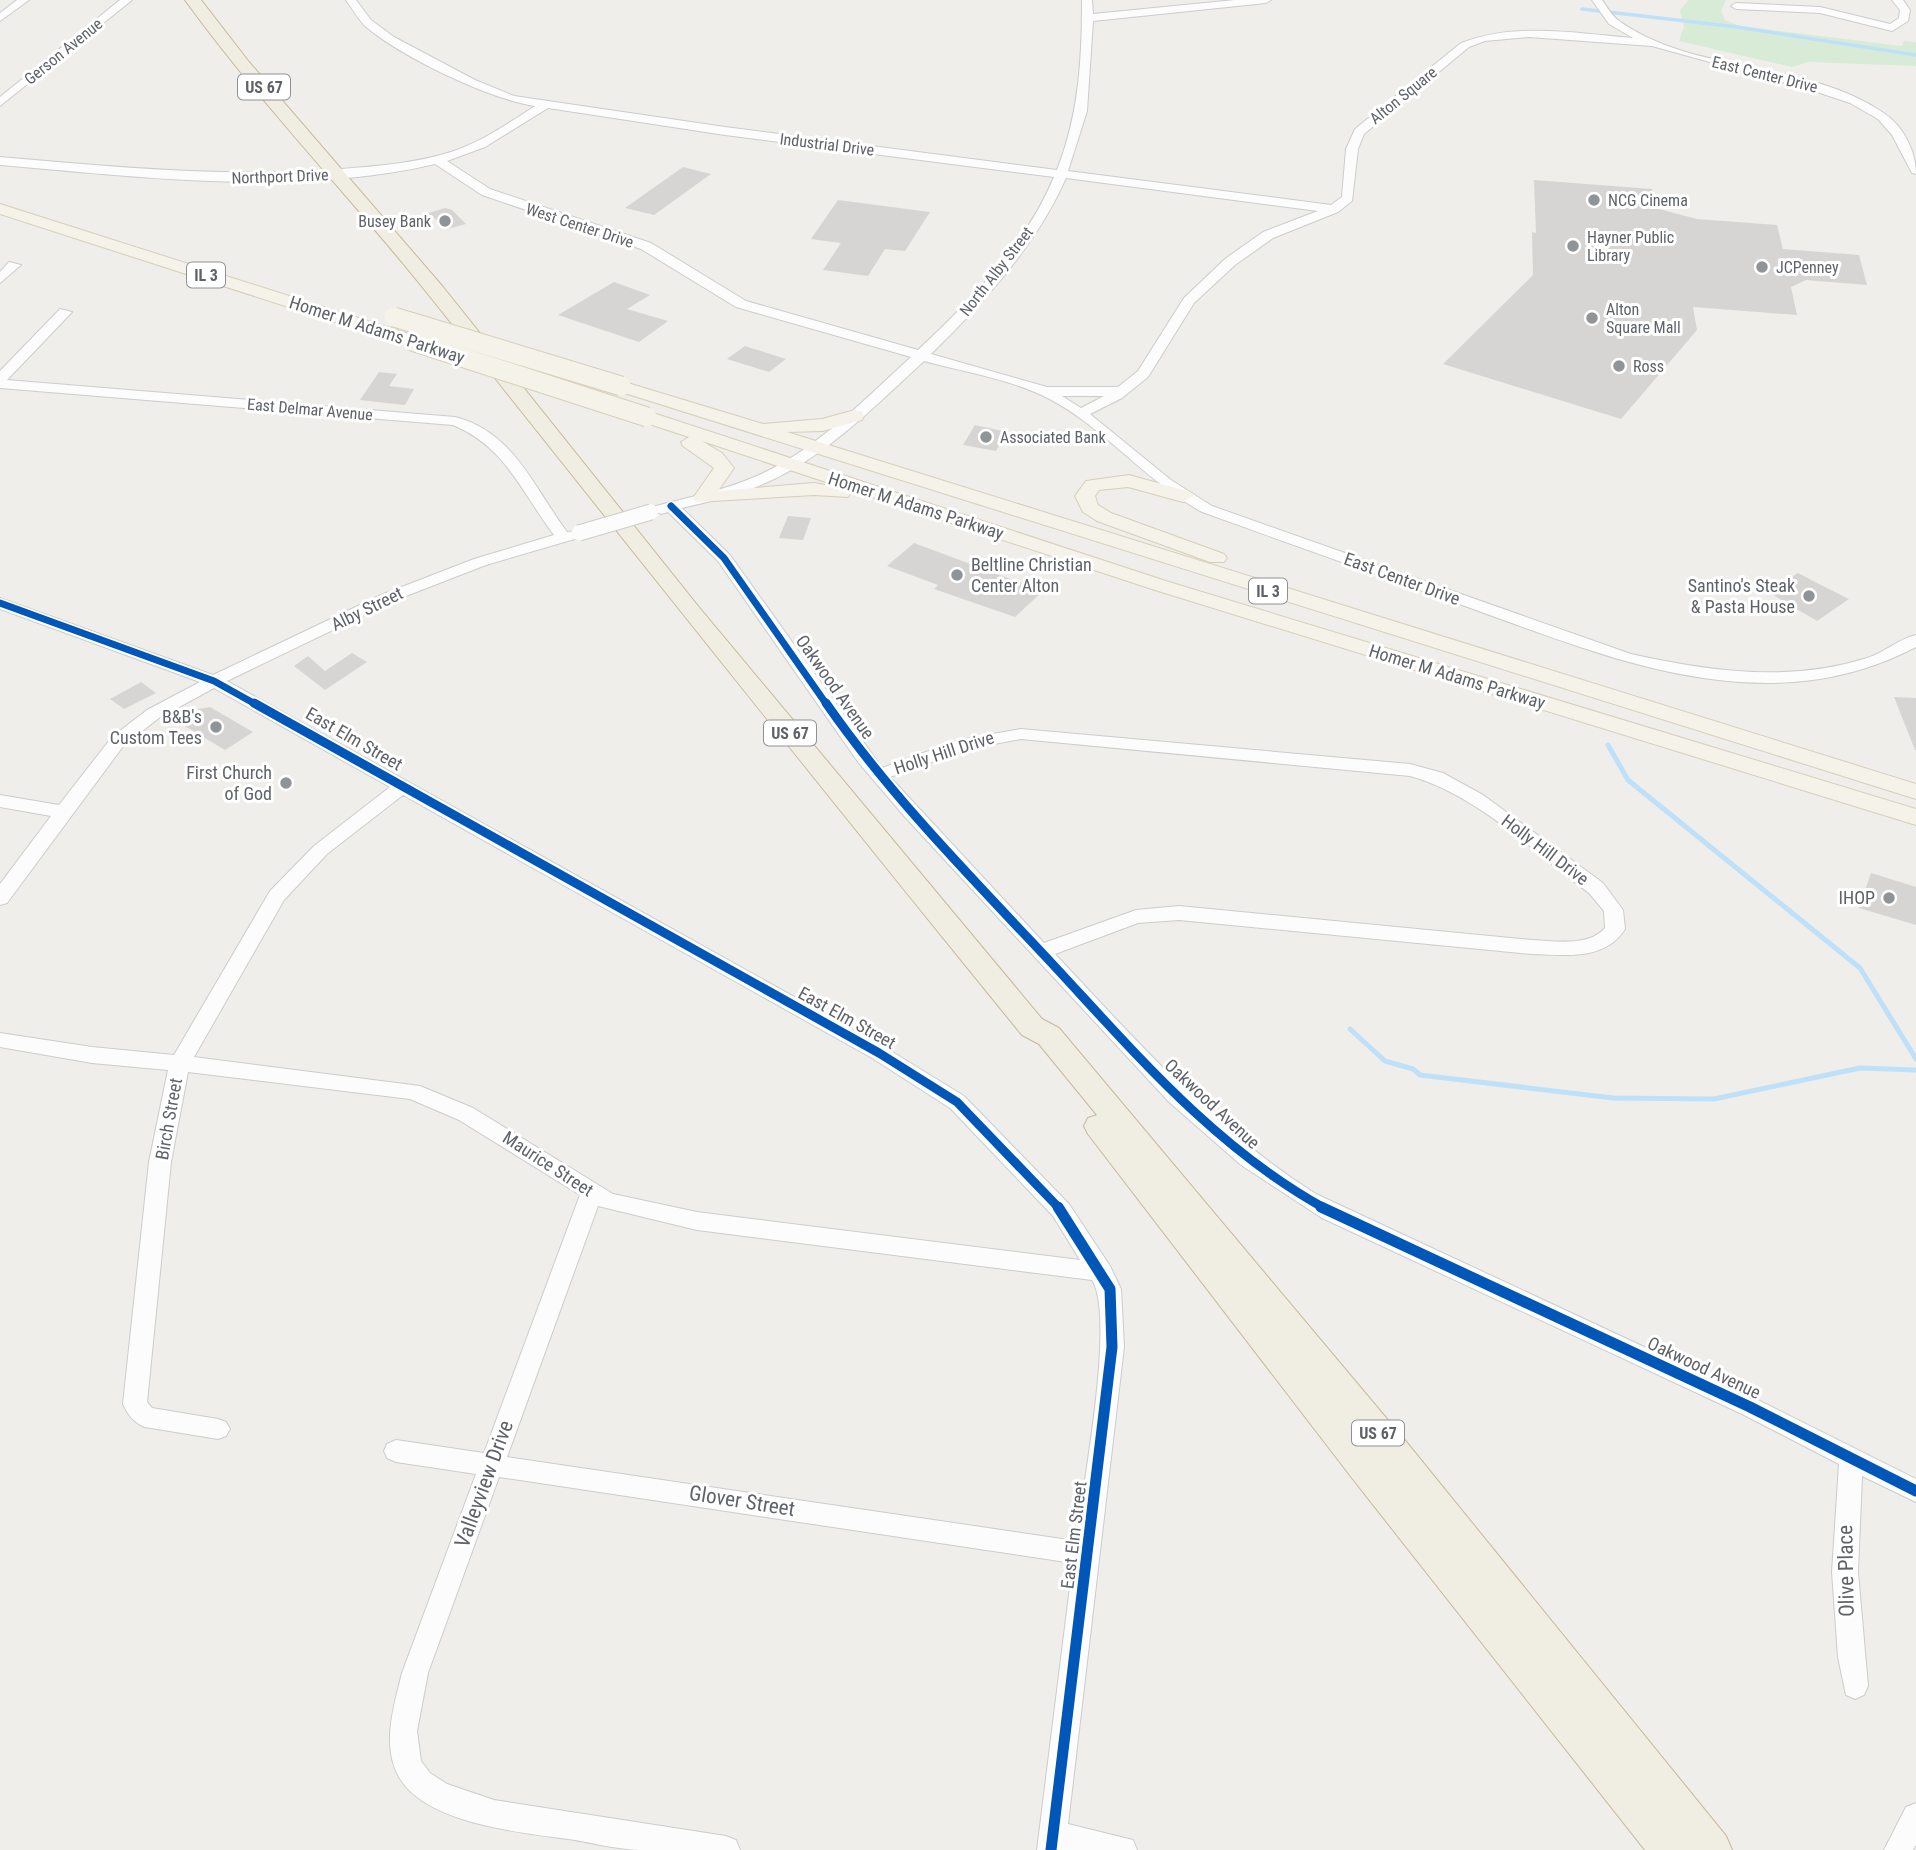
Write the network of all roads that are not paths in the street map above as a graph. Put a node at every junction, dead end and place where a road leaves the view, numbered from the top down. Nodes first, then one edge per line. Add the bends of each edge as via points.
1 (24, 0) edge
2 (127, 0) edge
3 (193, 0) edge
4 (351, 0) edge
5 (1087, 0) edge
6 (1266, 0) edge
7 (1597, 0) edge
8 (1897, 0) edge
9 (1736, 6) dead end
10 (1088, 18) junction
11 (0, 19) edge
12 (1910, 19) edge
13 (1611, 22) junction
14 (1568, 38) junction
15 (1651, 43) junction
16 (0, 103) edge
17 (545, 105) junction
18 (438, 160) junction
19 (0, 161) edge
20 (1916, 170) edge
21 (1062, 173) junction
22 (336, 174) junction
23 (0, 195) edge
24 (1248, 198) junction
25 (0, 209) edge
26 (1334, 209) junction
27 (1276, 232) junction
28 (14, 265) dead end
29 (0, 279) edge
30 (65, 312) dead end
31 (921, 356) junction
32 (0, 379) edge
33 (0, 384) edge
34 (1028, 385) junction
35 (1126, 389) junction
36 (596, 401) junction
37 (1081, 413) junction
38 (855, 415) junction
39 (735, 423) junction
40 (817, 449) junction
41 (789, 465) junction
42 (872, 466) junction
43 (1183, 496) junction
44 (703, 498) junction
45 (919, 507) junction
46 (661, 509) junction
47 (572, 536) junction
48 (0, 603) edge
49 (1916, 640) edge
50 (214, 681) junction
51 (1797, 757) junction
52 (878, 775) junction
53 (403, 786) junction
54 (1916, 792) edge
55 (0, 801) edge
56 (63, 812) junction
57 (1916, 817) edge
58 (0, 898) edge
59 (1043, 951) junction
60 (1032, 1027) junction
61 (0, 1041) edge
62 (179, 1065) junction
63 (592, 1193) junction
64 (1102, 1272) junction
65 (218, 1429) dead end
66 (396, 1451) dead end
67 (1852, 1457) junction
68 (492, 1463) junction
69 (1916, 1490) edge
70 (1088, 1554) junction
71 (1855, 1686) dead end
72 (1916, 1817) edge
73 (1052, 1842) edge
74 (726, 1850) edge
75 (1123, 1850) edge
76 (1671, 1850) edge
77 (1712, 1850) edge
78 (1898, 1850) edge

1 - 11 street
2 - 16 street, Gerson Avenue
3 - 22 highway, US 67
4 - 17 street, Industrial Drive via 376,29 408,49 501,96
5 - 10 street, North Alby Street
6 - 10 street
7 - 13 street, East Center Drive
8 - 12 street
9 - 12 street via 1820,10 1892,28
10 - 21 street, North Alby Street via 1086,89
13 - 14 street via 1592,34
13 - 15 street, East Center Drive
14 - 15 street, Alton Square
14 - 26 street, Alton Square via 1497,34 1465,45 1359,132 1353,149 1351,192
15 - 20 street, East Center Drive via 1852,99 1892,128
17 - 18 street, Northport Drive via 489,140
17 - 21 street, Industrial Drive
18 - 22 street, Northport Drive
18 - 31 street, West Center Drive via 486,192 646,246 733,300
19 - 22 street, Northport Drive via 219,178
21 - 24 street, Industrial Drive
21 - 31 street, North Alby Street via 1010,258 973,305
22 - 60 highway, US 67 via 436,291 690,611
23 - 39 main road, Homer M Adams Parkway / IL 3, bridge
24 - 26 street, Industrial Drive
24 - 27 street via 1273,214
25 - 36 main road, Homer M Adams Parkway / IL 3, bridge
26 - 27 street
27 - 35 street via 1240,254 1189,301 1143,374
28 - 29 street
30 - 32 street
31 - 34 street, East Center Drive
31 - 38 street, North Alby Street
33 - 47 street, East Delmar Avenue via 455,421 482,431 506,450
34 - 35 street via 1076,394
34 - 37 street, East Center Drive
35 - 37 street
36 - 41 main road, Homer M Adams Parkway / IL 3, bridge
36 - 44 main road via 715,457 724,468
37 - 43 street, East Center Drive
38 - 39 main road via 822,425 779,428
38 - 40 street, North Alby Street
38 - 42 main road via 850,435 855,451
39 - 40 main road, Homer M Adams Parkway / IL 3
40 - 41 street, Alby Street
40 - 42 main road, Homer M Adams Parkway / IL 3
41 - 44 street, Alby Street
41 - 45 main road, Homer M Adams Parkway / IL 3
42 - 51 main road, Homer M Adams Parkway / IL 3
43 - 49 street, East Center Drive via 1275,534 1656,666 1729,677 1807,676 1864,665
43 - 51 main road via 1114,481 1093,485 1085,496 1093,511 1123,525
44 - 45 main road via 814,489
44 - 46 street, Alby Street
45 - 57 main road, Homer M Adams Parkway / IL 3
46 - 47 street, Alby Street, bridge
46 - 52 street, Oakwood Avenue via 703,534 745,584
47 - 50 street, Alby Street via 433,579
48 - 50 street, East Elm Street
50 - 53 street, East Elm Street
50 - 56 street, Alby Street via 153,714 118,741
51 - 54 main road, Homer M Adams Parkway / IL 3
52 - 59 street, Oakwood Avenue
52 - 59 street, Holly Hill Drive via 965,744 1021,734 1410,770 1454,785 1522,832 1595,888 1613,910 1617,923 1604,942 1574,948 1224,916 1152,914
53 - 62 street, Birch Street via 329,840 293,875
53 - 64 street, East Elm Street via 935,1086 957,1102 1061,1210
55 - 56 street
56 - 58 street, Alby Street
59 - 67 street, Oakwood Avenue via 1176,1096 1214,1132 1300,1196
60 - 76 highway, US 67 via 1033,1041 1058,1074
60 - 77 highway, US 67 via 1049,1036 1396,1455
61 - 62 street, Maurice Street
62 - 63 street, Maurice Street via 373,1085 436,1099 526,1148
62 - 65 street, Birch Street via 160,1162 135,1404 145,1417
63 - 64 street, Maurice Street via 633,1210 696,1221
63 - 68 street, Valleyview Drive
64 - 70 street, East Elm Street via 1113,1310 1112,1347
66 - 68 street, Glover Street
67 - 69 street, Oakwood Avenue
67 - 71 street, Olive Place via 1843,1570
68 - 70 street, Glover Street
68 - 74 street, Valleyview Drive via 415,1673 405,1713 401,1745 415,1778 461,1805 494,1814
70 - 73 street, East Elm Street
72 - 78 street
73 - 75 street

